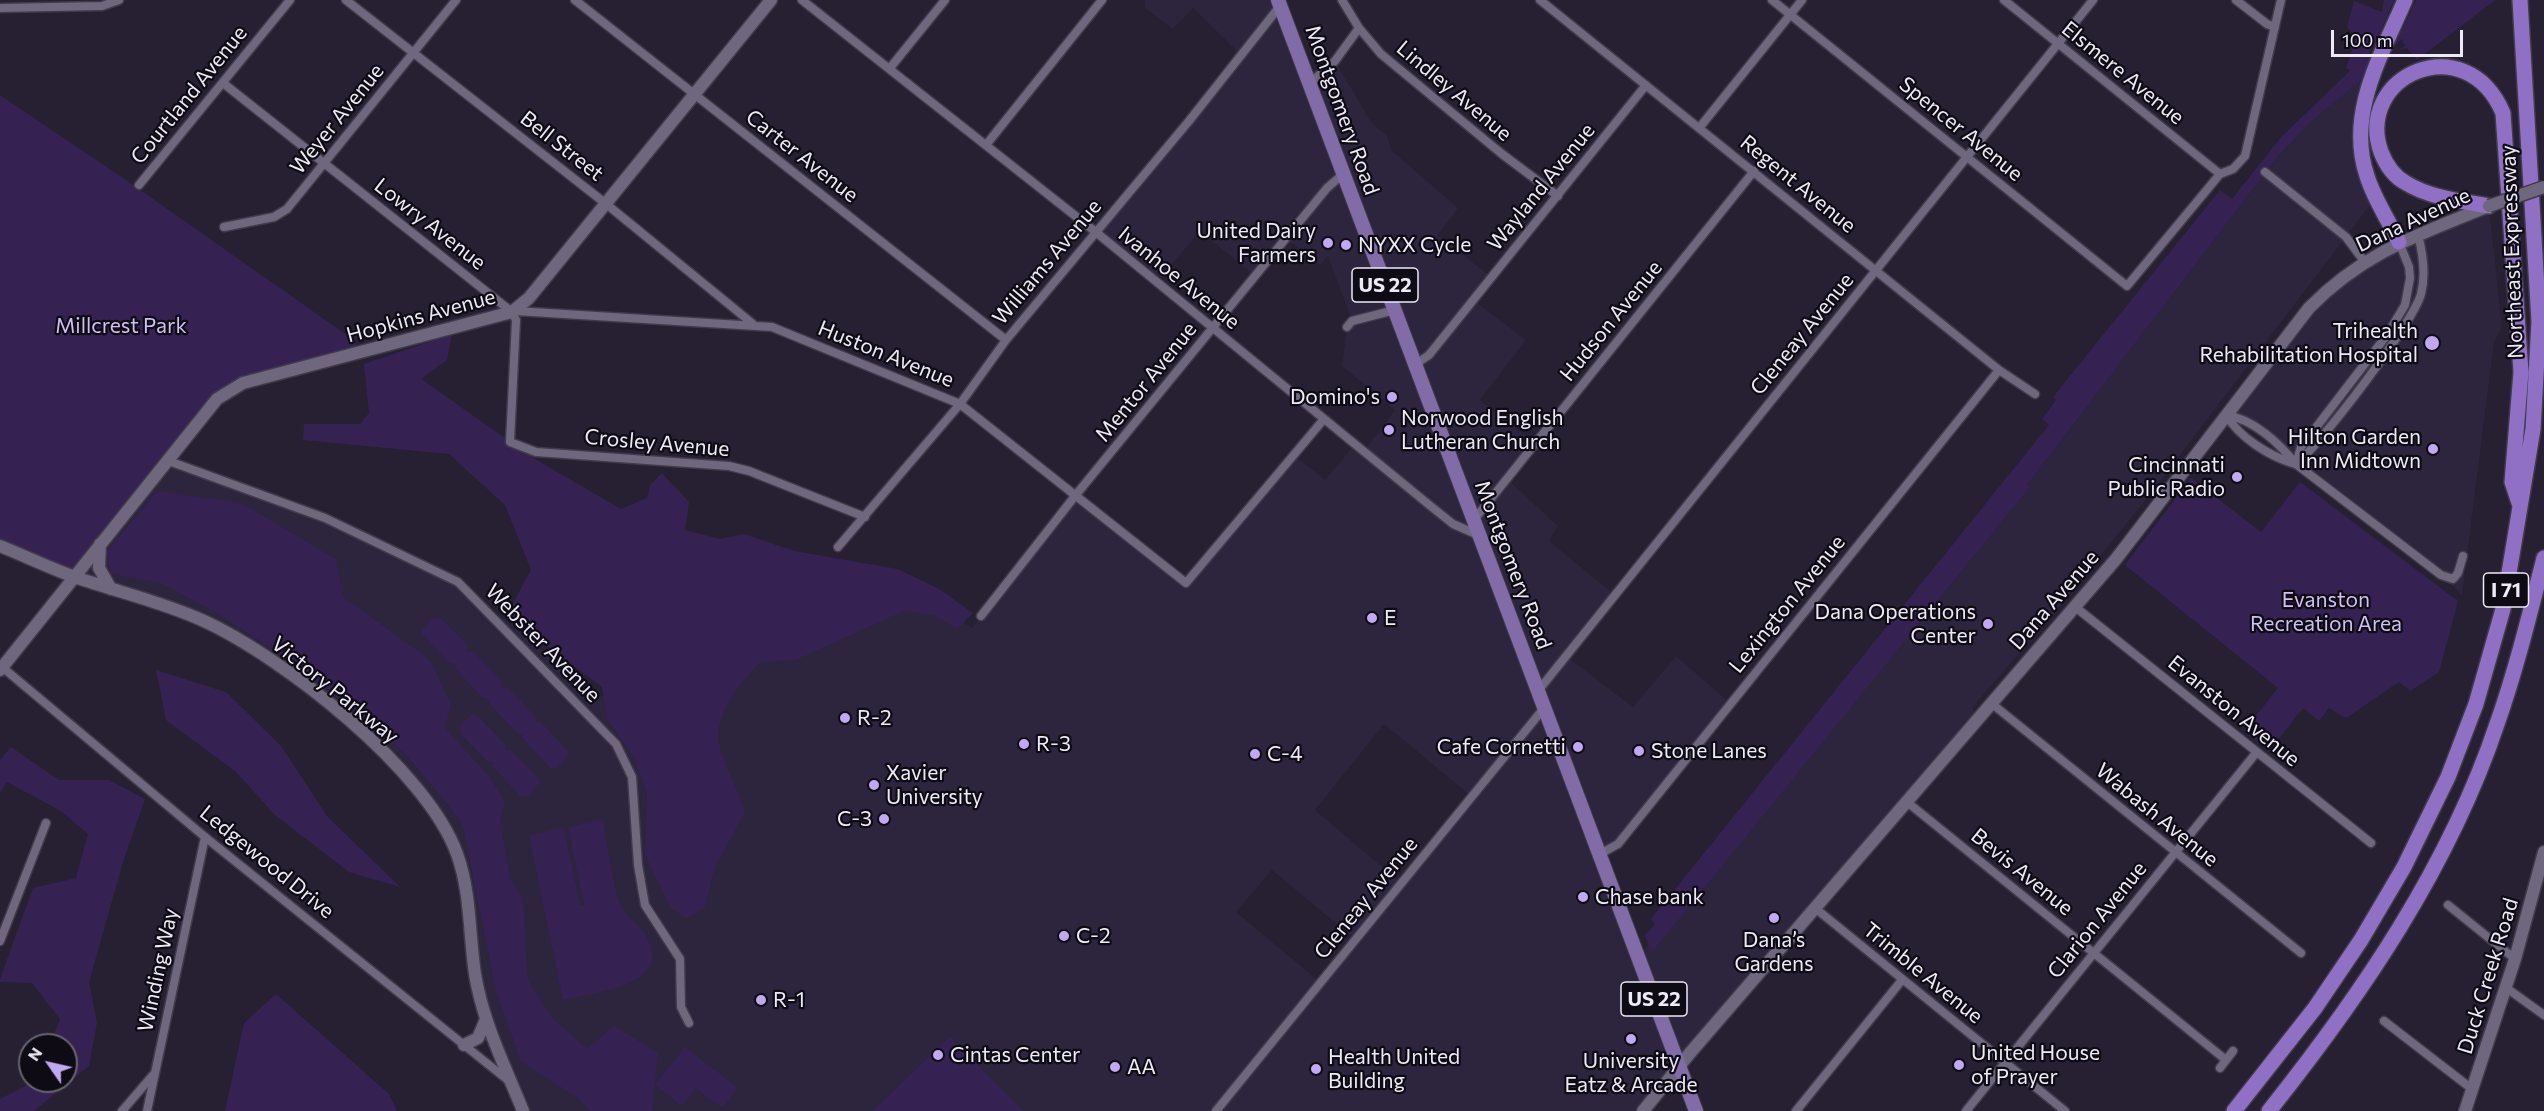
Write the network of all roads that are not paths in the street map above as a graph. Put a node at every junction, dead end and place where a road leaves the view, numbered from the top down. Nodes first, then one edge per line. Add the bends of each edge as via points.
1 (3, 0) edge
2 (119, 0) edge
3 (290, 0) edge
4 (346, 0) edge
5 (456, 0) edge
6 (575, 0) edge
7 (771, 0) edge
8 (802, 0) edge
9 (945, 0) edge
10 (1102, 0) edge
11 (1342, 0) edge
12 (1540, 0) edge
13 (1772, 0) edge
14 (1802, 0) edge
15 (2004, 0) edge
16 (2093, 0) edge
17 (2236, 0) edge
18 (2281, 0) edge
19 (2405, 0) edge
20 (2520, 0) edge
21 (1281, 2) edge
22 (0, 6) edge
23 (1790, 15) junction
24 (2275, 27) junction
25 (1359, 28) junction
26 (2058, 44) junction
27 (413, 53) junction
28 (890, 68) junction
29 (1310, 82) junction
30 (223, 83) junction
31 (1646, 85) junction
32 (694, 94) junction
33 (1700, 127) junction
34 (986, 145) junction
35 (1968, 157) junction
36 (324, 163) junction
37 (1754, 171) junction
38 (2265, 172) dead end
39 (2220, 174) junction
40 (1342, 175) junction
41 (138, 184) dead end
42 (2544, 187) edge
43 (1558, 196) junction
44 (605, 203) junction
45 (2489, 206) junction
46 (224, 227) dead end
47 (1097, 234) junction
48 (2418, 235) junction
49 (2399, 242) junction
50 (2364, 261) junction
51 (1877, 270) junction
52 (1395, 310) junction
53 (512, 312) junction
54 (753, 324) junction
55 (1347, 327) dead end
56 (1213, 328) junction
57 (1006, 340) junction
58 (1416, 364) junction
59 (1999, 370) junction
60 (2035, 394) dead end
61 (960, 404) junction
62 (2226, 415) junction
63 (1324, 419) junction
64 (166, 460) junction
65 (2296, 464) junction
66 (1075, 496) junction
67 (2521, 507) junction
68 (865, 517) junction
69 (1473, 521) junction
70 (1478, 535) junction
71 (100, 544) junction
72 (0, 546) edge
73 (838, 547) dead end
74 (2463, 556) dead end
75 (2544, 558) edge
76 (74, 577) junction
77 (111, 589) junction
78 (2074, 606) junction
79 (981, 616) dead end
80 (1, 668) edge
81 (1538, 691) junction
82 (1991, 703) junction
83 (1544, 708) junction
84 (2256, 753) junction
85 (1907, 802) junction
86 (46, 823) dead end
87 (205, 837) junction
88 (2371, 843) dead end
89 (2175, 852) junction
90 (2544, 852) edge
91 (1600, 854) junction
92 (2448, 905) dead end
93 (1815, 909) junction
94 (0, 941) edge
95 (2093, 953) junction
96 (2301, 953) dead end
97 (2515, 959) junction
98 (1902, 980) junction
99 (2505, 987) junction
100 (2544, 1015) edge
101 (486, 1019) junction
102 (2384, 1022) dead end
103 (689, 1023) dead end
104 (464, 1045) junction
105 (2233, 1051) dead end
106 (2226, 1060) junction
107 (2005, 1063) junction
108 (1680, 1066) junction
109 (2220, 1068) dead end
110 (155, 1072) junction
111 (512, 1083) junction
112 (2472, 1089) junction
113 (122, 1111) edge
114 (147, 1111) edge
115 (523, 1111) edge
116 (1216, 1111) edge
117 (1643, 1111) edge
118 (1696, 1111) edge
119 (1796, 1111) edge
120 (1966, 1111) edge
121 (2065, 1111) edge
122 (2234, 1111) edge
123 (2269, 1111) edge
124 (2465, 1111) edge

1 - 22 street
2 - 22 street via 102,6
3 - 30 street, Courtland Avenue
4 - 27 street, Bell Street
5 - 27 street, Weyer Avenue
6 - 32 street, Carter Avenue
7 - 32 street, Hopkins Avenue
8 - 28 street, Ivanhoe Avenue
9 - 28 street
10 - 34 street
11 - 25 street, Lindley Avenue
12 - 31 street, Regent Avenue
13 - 23 street, Spencer Avenue
14 - 23 street
15 - 26 street, Elsmere Avenue
16 - 26 street, Cleneay Avenue
17 - 24 street
18 - 24 street
19 - 49 highway via 2367,89 2359,135 2367,178
20 - 67 highway, Northeast Expressway / I 71 via 2539,322 2533,429
21 - 29 main road, Montgomery Road / US 22
21 - 47 street, Williams Avenue
23 - 33 street
23 - 35 street, Spencer Avenue
24 - 39 street via 2249,144 2239,164
25 - 29 street via 1335,61
25 - 43 street, Lindley Avenue via 1381,54
26 - 35 street, Cleneay Avenue
26 - 39 street, Elsmere Avenue
27 - 36 street, Weyer Avenue
27 - 44 street, Bell Street
28 - 34 street, Ivanhoe Avenue
29 - 40 main road, Montgomery Road / US 22
30 - 36 street, Lowry Avenue
30 - 41 street, Courtland Avenue
31 - 33 street, Regent Avenue
31 - 43 street, Wayland Avenue
32 - 44 street, Hopkins Avenue
32 - 57 street, Carter Avenue
33 - 37 street, Regent Avenue
34 - 47 street, Ivanhoe Avenue
35 - 39 street, Spencer Avenue via 2127,286
35 - 51 street, Cleneay Avenue
36 - 46 street, Weyer Avenue via 283,213
36 - 53 street, Lowry Avenue
37 - 51 street, Regent Avenue
37 - 69 street, Hudson Avenue
38 - 50 street via 2346,237
40 - 52 main road, Montgomery Road / US 22
40 - 56 street, Mentor Avenue via 1327,188
42 - 45 street, Dana Avenue, bridge
43 - 58 street, Wayland Avenue via 1429,355
44 - 53 street, Hopkins Avenue via 529,298
44 - 54 street, Bell Street
45 - 48 street, Dana Avenue
45 - 67 highway via 2424,191 2407,184 2388,168 2377,140 2378,120 2393,87 2411,73 2446,66 2470,72 2488,87 2503,113 2521,372 2512,482
47 - 56 street, Ivanhoe Avenue
47 - 57 street, Williams Avenue
48 - 49 street, Dana Avenue
48 - 65 street via 2424,278 2415,309 2341,413
49 - 50 street, Dana Avenue
49 - 65 street via 2409,267 2405,305 2387,335 2301,447
50 - 62 street, Dana Avenue via 2337,280 2309,308
51 - 59 street, Regent Avenue
51 - 81 street, Cleneay Avenue
52 - 55 street via 1352,321
52 - 58 main road, Montgomery Road / US 22
53 - 54 street, Huston Avenue via 523,309
53 - 64 street, Hopkins Avenue via 233,387 217,399
53 - 68 street, Crosley Avenue via 516,320 510,442 536,452 729,466
54 - 61 street, Huston Avenue via 772,327
56 - 63 street, Ivanhoe Avenue
56 - 66 street, Mentor Avenue
57 - 61 street, Williams Avenue
58 - 69 main road, Montgomery Road / US 22
59 - 60 street, Regent Avenue
59 - 91 street, Lexington Avenue via 1618,844
61 - 66 street, Huston Avenue
61 - 68 street, Williams Avenue
62 - 65 street via 2235,429 2268,453
62 - 65 street via 2243,418
62 - 78 street, Dana Avenue via 2116,559
63 - 66 street, Huston Avenue via 1186,583
63 - 70 street, Ivanhoe Avenue via 1453,524
64 - 71 street, Hopkins Avenue
64 - 103 street, Webster Avenue via 325,518 458,582 616,744 632,777 645,905 680,959 681,1007
65 - 74 street via 2441,575 2453,579
66 - 79 street, Mentor Avenue
67 - 122 highway, Northeast Expressway / I 71 via 2503,609 2476,704 2448,777 2404,867 2361,940 2315,1008
68 - 73 street, Williams Avenue
69 - 70 main road, Montgomery Road / US 22
70 - 81 main road, Montgomery Road / US 22
71 - 76 street, Hopkins Avenue
71 - 77 street via 99,568
72 - 76 street, Victory Parkway
75 - 123 highway, I 71 via 2497,726 2464,808 2428,879 2369,978
76 - 77 street, Victory Parkway
76 - 80 street, Hopkins Avenue
77 - 101 street, Victory Parkway via 202,620 245,643 376,743 423,795 442,822 464,876 476,975
78 - 82 street, Dana Avenue
78 - 84 street, Evanston Avenue
80 - 87 street, Ledgewood Drive
81 - 83 main road, Montgomery Road / US 22
82 - 85 street, Dana Avenue
82 - 89 street, Wabash Avenue
83 - 91 main road, Montgomery Road / US 22
83 - 116 street, Cleneay Avenue
84 - 88 street, Evanston Avenue
84 - 89 street, Clarion Avenue
85 - 93 street, Dana Avenue
85 - 95 street, Bevis Avenue
86 - 94 street
87 - 104 street, Ledgewood Drive
87 - 110 street, Winding Way
89 - 95 street, Clarion Avenue
89 - 96 street, Wabash Avenue
90 - 97 street, Duck Creek Road
91 - 108 main road, Montgomery Road / US 22
92 - 97 street
93 - 98 street, Trimble Avenue
93 - 108 street, Dana Avenue
95 - 106 street, Bevis Avenue
95 - 107 street, Clarion Avenue
97 - 99 street, Duck Creek Road
98 - 107 street, Trimble Avenue
98 - 119 street
99 - 100 street
99 - 112 street, Duck Creek Road
101 - 104 street via 477,1038
101 - 111 street, Victory Parkway
102 - 112 street
104 - 111 street, Ledgewood Drive
105 - 106 street
106 - 109 street
107 - 120 street, Clarion Avenue
107 - 121 street, Trimble Avenue
108 - 117 street, Dana Avenue
108 - 118 main road, Montgomery Road / US 22
110 - 113 street
110 - 114 street, Winding Way
111 - 115 street, Victory Parkway
112 - 124 street, Duck Creek Road

